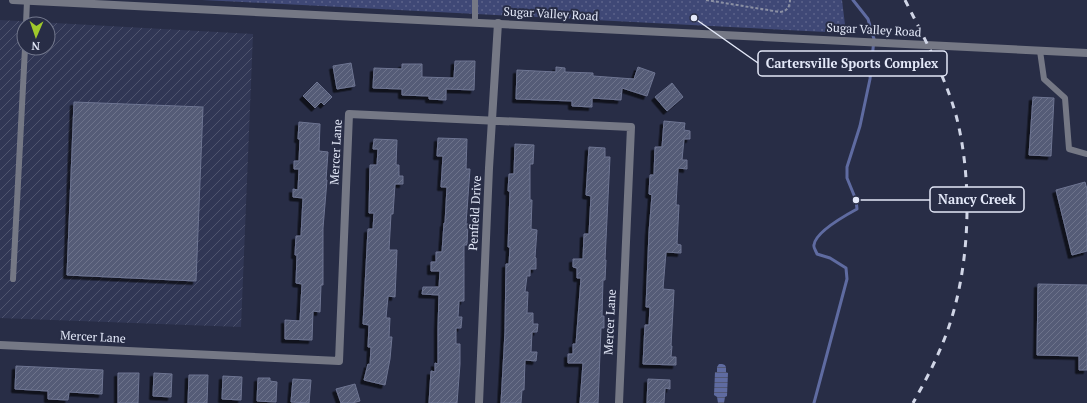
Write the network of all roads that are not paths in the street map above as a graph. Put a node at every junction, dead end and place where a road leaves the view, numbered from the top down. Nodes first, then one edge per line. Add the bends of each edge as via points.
1 (14, 0) edge
2 (475, 0) edge
3 (27, 1) edge
4 (26, 16) edge
5 (475, 22) junction
6 (498, 24) junction
7 (1040, 52) junction
8 (1087, 53) edge
9 (25, 56) edge
10 (492, 121) junction
11 (1087, 154) edge
12 (13, 280) dead end
13 (0, 345) edge
14 (478, 403) edge
15 (619, 403) edge

1 - 3 street, Sugar Valley Road
2 - 5 lane
3 - 4 lane
3 - 5 street, Sugar Valley Road
5 - 6 street, Sugar Valley Road
6 - 7 street, Sugar Valley Road
6 - 10 street, Penfield Drive
7 - 8 street, Sugar Valley Road
7 - 11 lane via 1044,79 1065,98 1069,149
9 - 12 lane
10 - 13 street, Mercer Lane via 349,114 339,361
10 - 14 street, Penfield Drive
10 - 15 street, Mercer Lane via 631,127

